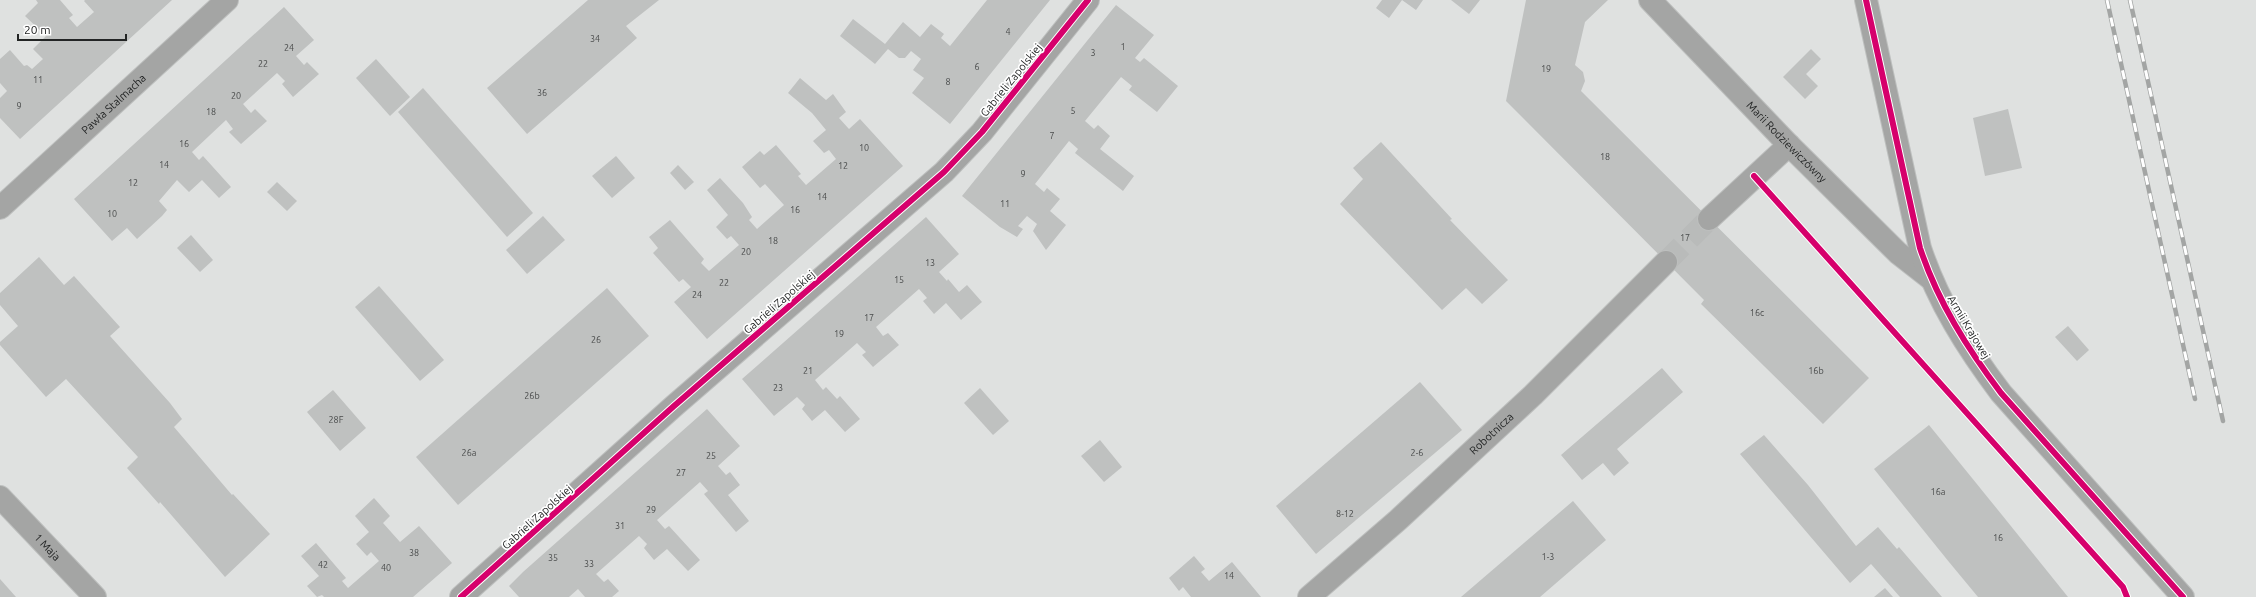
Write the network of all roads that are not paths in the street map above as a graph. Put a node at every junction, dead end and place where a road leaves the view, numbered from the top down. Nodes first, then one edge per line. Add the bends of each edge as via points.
1 (227, 0) edge
2 (1088, 0) edge
3 (1650, 0) edge
4 (1866, 0) edge
5 (1789, 145) junction
6 (0, 208) edge
7 (1709, 219) tunnel mouth
8 (1666, 262) tunnel mouth
9 (1930, 278) junction
10 (0, 497) edge
11 (95, 597) edge
12 (460, 597) edge
13 (1309, 597) edge
14 (2183, 597) edge

1 - 6 street, Pawła Stalmacha
2 - 12 street, Gabrieli Zapolskiej via 982,132 944,172 674,406
3 - 5 street, Marii Rodziewiczówny
4 - 9 street, Armii Krajowej via 1910,204
5 - 7 street
5 - 9 street, Marii Rodziewiczówny via 1898,253
8 - 13 street, Robotnicza via 1533,395 1398,520
9 - 14 street, Armii Krajowej via 1950,319 1974,358 2001,393
10 - 11 street, 1 Maja

